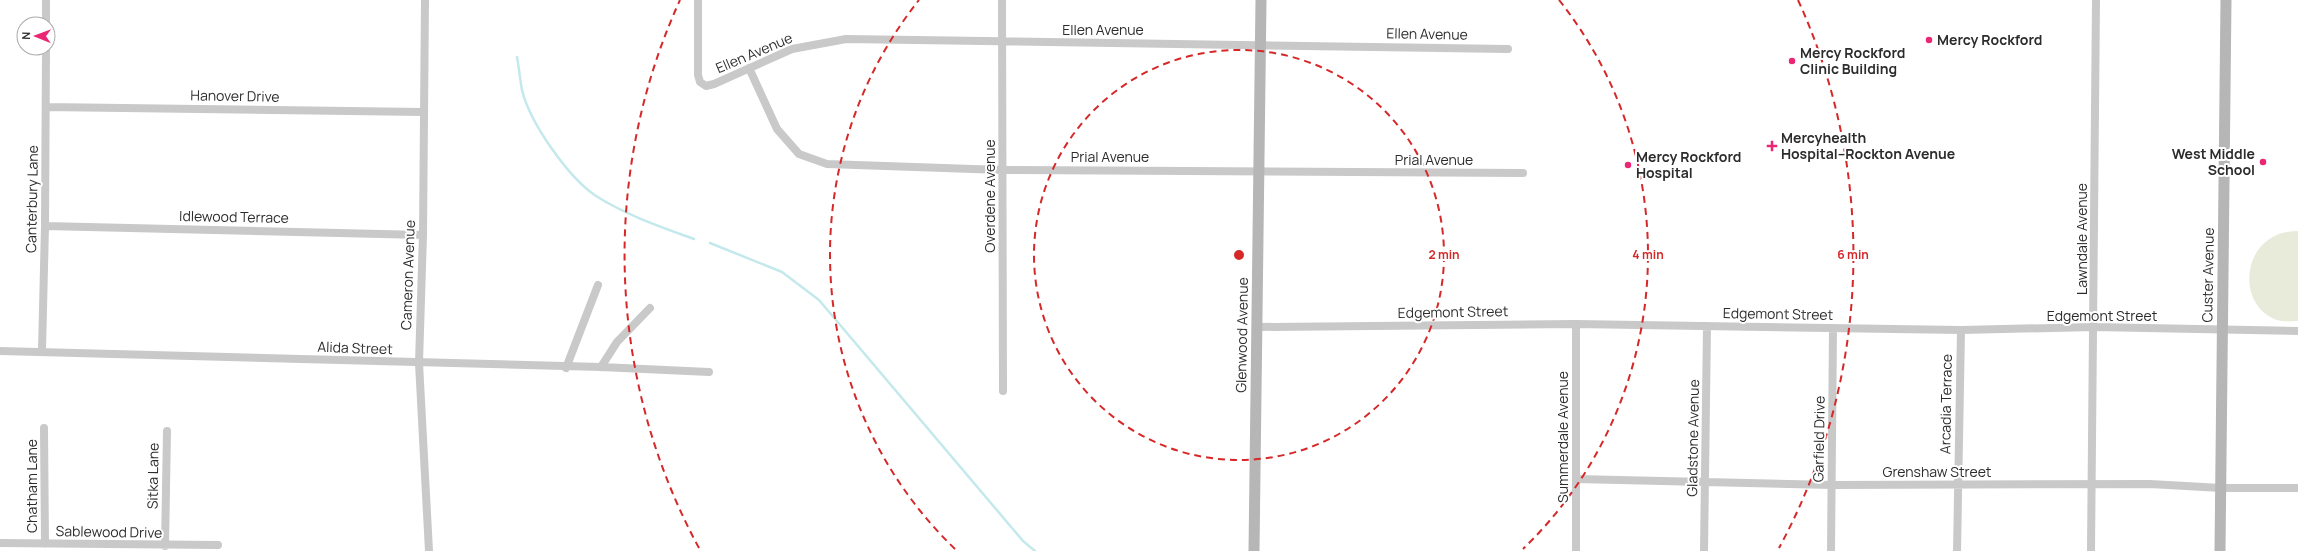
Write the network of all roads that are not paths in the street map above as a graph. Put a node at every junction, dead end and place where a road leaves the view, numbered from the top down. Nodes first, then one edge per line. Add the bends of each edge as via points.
1 (46, 0) edge
2 (425, 0) edge
3 (698, 0) edge
4 (1002, 0) edge
5 (1261, 0) edge
6 (2096, 0) edge
7 (2226, 0) edge
8 (46, 16) edge
9 (1002, 42) junction
10 (1260, 44) junction
11 (1508, 49) dead end
12 (46, 56) edge
13 (749, 68) junction
14 (46, 107) junction
15 (424, 112) junction
16 (1002, 170) junction
17 (1258, 171) junction
18 (1523, 173) dead end
19 (45, 226) junction
20 (423, 235) junction
21 (598, 285) dead end
22 (650, 308) dead end
23 (1576, 324) junction
24 (1707, 326) junction
25 (1257, 327) junction
26 (2094, 327) junction
27 (1833, 328) junction
28 (1960, 330) junction
29 (2223, 330) junction
30 (2298, 331) edge
31 (0, 351) edge
32 (42, 351) junction
33 (419, 363) junction
34 (600, 367) junction
35 (566, 368) junction
36 (709, 372) dead end
37 (1003, 391) dead end
38 (44, 428) dead end
39 (167, 431) dead end
40 (1576, 479) junction
41 (1705, 483) junction
42 (1832, 485) junction
43 (1957, 485) junction
44 (2091, 485) junction
45 (2220, 488) junction
46 (2298, 488) edge
47 (0, 543) edge
48 (45, 544) junction
49 (218, 545) dead end
50 (166, 546) junction
51 (429, 551) edge
52 (1254, 551) edge
53 (1576, 551) edge
54 (1704, 551) edge
55 (1831, 551) edge
56 (1957, 551) edge
57 (2091, 551) edge
58 (2220, 551) edge

1 - 8 street
2 - 15 street, Cameron Avenue
3 - 13 street, Ellen Avenue via 700,82 706,86
4 - 9 street, Overdene Avenue
5 - 10 street, Glenwood Avenue
6 - 26 street, Lawndale Avenue
7 - 29 street, Custer Avenue
9 - 10 street, Ellen Avenue
9 - 13 street, Ellen Avenue via 846,39 792,49
9 - 16 street, Overdene Avenue
10 - 11 street, Ellen Avenue
10 - 17 street, Glenwood Avenue
12 - 14 street, Canterbury Lane
13 - 16 street, Prial Avenue via 777,129 798,154 827,164
14 - 15 street, Hanover Drive
14 - 19 street, Canterbury Lane
15 - 20 street, Cameron Avenue
16 - 17 street, Prial Avenue
16 - 37 street, Overdene Avenue
17 - 18 street, Prial Avenue
17 - 25 street, Glenwood Avenue
19 - 20 street, Idlewood Terrace
19 - 32 street, Canterbury Lane
20 - 33 street, Cameron Avenue
21 - 35 street
22 - 34 street via 617,342
23 - 24 street, Edgemont Street
23 - 25 street, Edgemont Street
23 - 40 street, Summerdale Avenue
24 - 27 street, Edgemont Street
24 - 41 street, Gladstone Avenue
25 - 52 street, Glenwood Avenue
26 - 28 street, Edgemont Street
26 - 29 street, Edgemont Street
26 - 44 street, Lawndale Avenue
27 - 28 street, Edgemont Street
27 - 42 street, Garfield Drive
28 - 43 street, Arcadia Terrace
29 - 30 street, Edgemont Street
29 - 45 street, Custer Avenue
31 - 32 street, Alida Street
32 - 33 street, Alida Street
33 - 35 street, Alida Street
33 - 51 street, Cameron Avenue
34 - 35 street, Alida Street
34 - 36 street, Alida Street
38 - 48 street, Chatham Lane
39 - 50 street, Sitka Lane
40 - 41 street, Grenshaw Street
40 - 53 street, Summerdale Avenue
41 - 42 street, Grenshaw Street
41 - 54 street, Gladstone Avenue
42 - 43 street, Grenshaw Street
42 - 55 street, Garfield Drive
43 - 44 street, Grenshaw Street
43 - 56 street, Arcadia Terrace
44 - 45 street, Grenshaw Street via 2150,484
44 - 57 street, Lawndale Avenue
45 - 46 street, Grenshaw Street
45 - 58 street, Custer Avenue
47 - 48 street, Sablewood Drive
48 - 50 street, Sablewood Drive
49 - 50 street, Sablewood Drive

